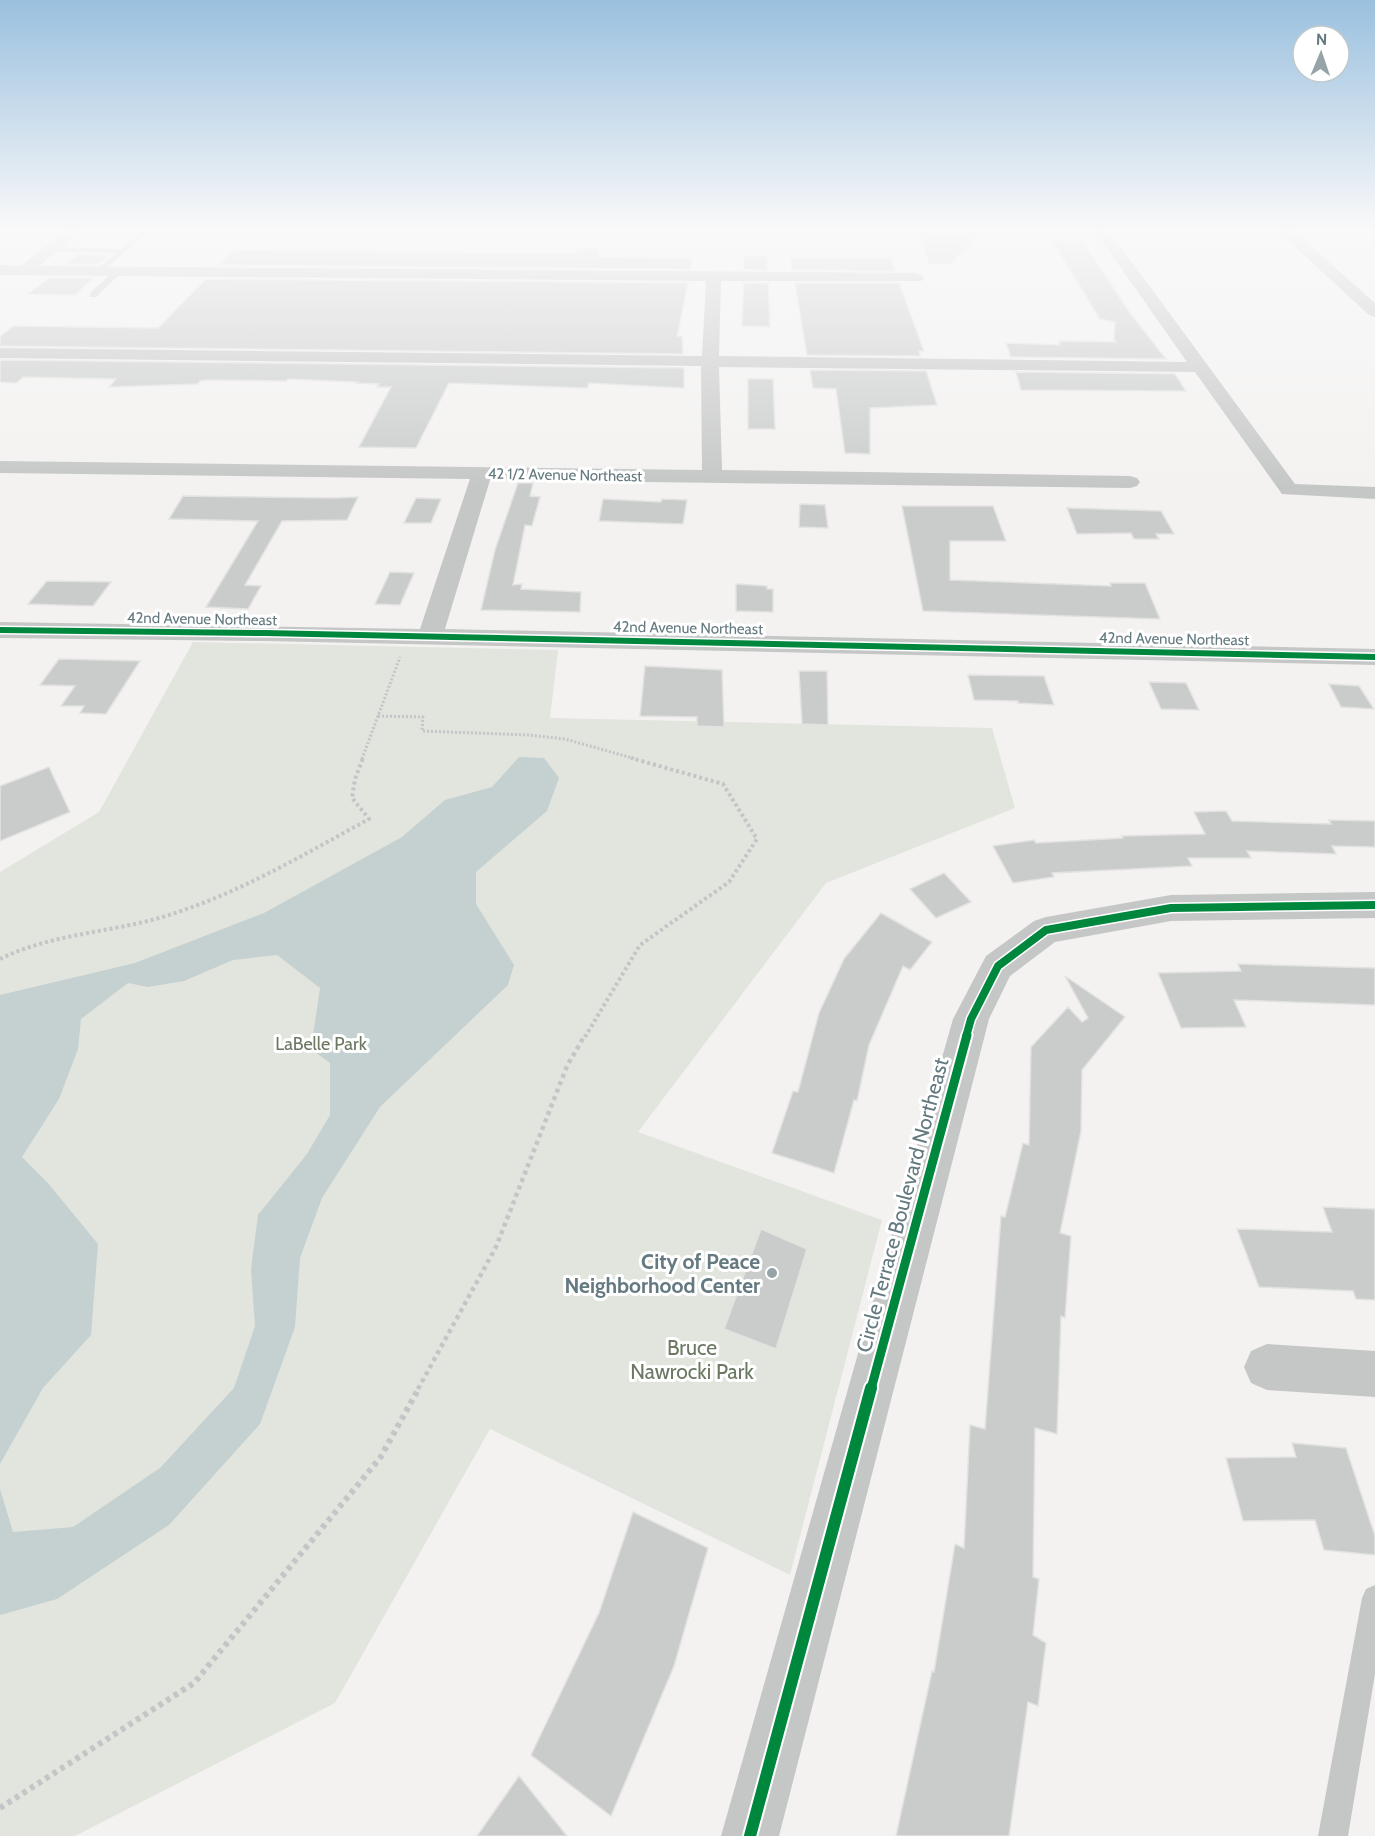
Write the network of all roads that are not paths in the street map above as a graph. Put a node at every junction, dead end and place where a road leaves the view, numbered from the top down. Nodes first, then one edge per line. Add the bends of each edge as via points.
1 (712, 317) edge
2 (1163, 317) edge
3 (0, 353) edge
4 (710, 361) junction
5 (1199, 367) junction
6 (0, 467) edge
7 (482, 474) junction
8 (712, 477) junction
9 (1130, 482) dead end
10 (1375, 493) edge
11 (0, 630) edge
12 (419, 636) junction
13 (1375, 657) edge
14 (1375, 905) edge
15 (1267, 1367) dead end
16 (1375, 1374) edge
17 (1375, 1598) edge
18 (750, 1836) edge
19 (1333, 1836) edge

1 - 4 street
2 - 5 street
3 - 4 street
4 - 5 street
4 - 8 street
5 - 10 street via 1289,490
6 - 7 street, 42 1/2 Avenue Northeast
7 - 8 street, 42 1/2 Avenue Northeast
7 - 12 street
8 - 9 street, 42 1/2 Avenue Northeast
11 - 12 street, 42nd Avenue Northeast
12 - 13 street, 42nd Avenue Northeast
14 - 18 street, Circle Terrace Boulevard Northeast via 1171,908 1046,930 998,966 971,1019
15 - 16 street
17 - 19 lane

